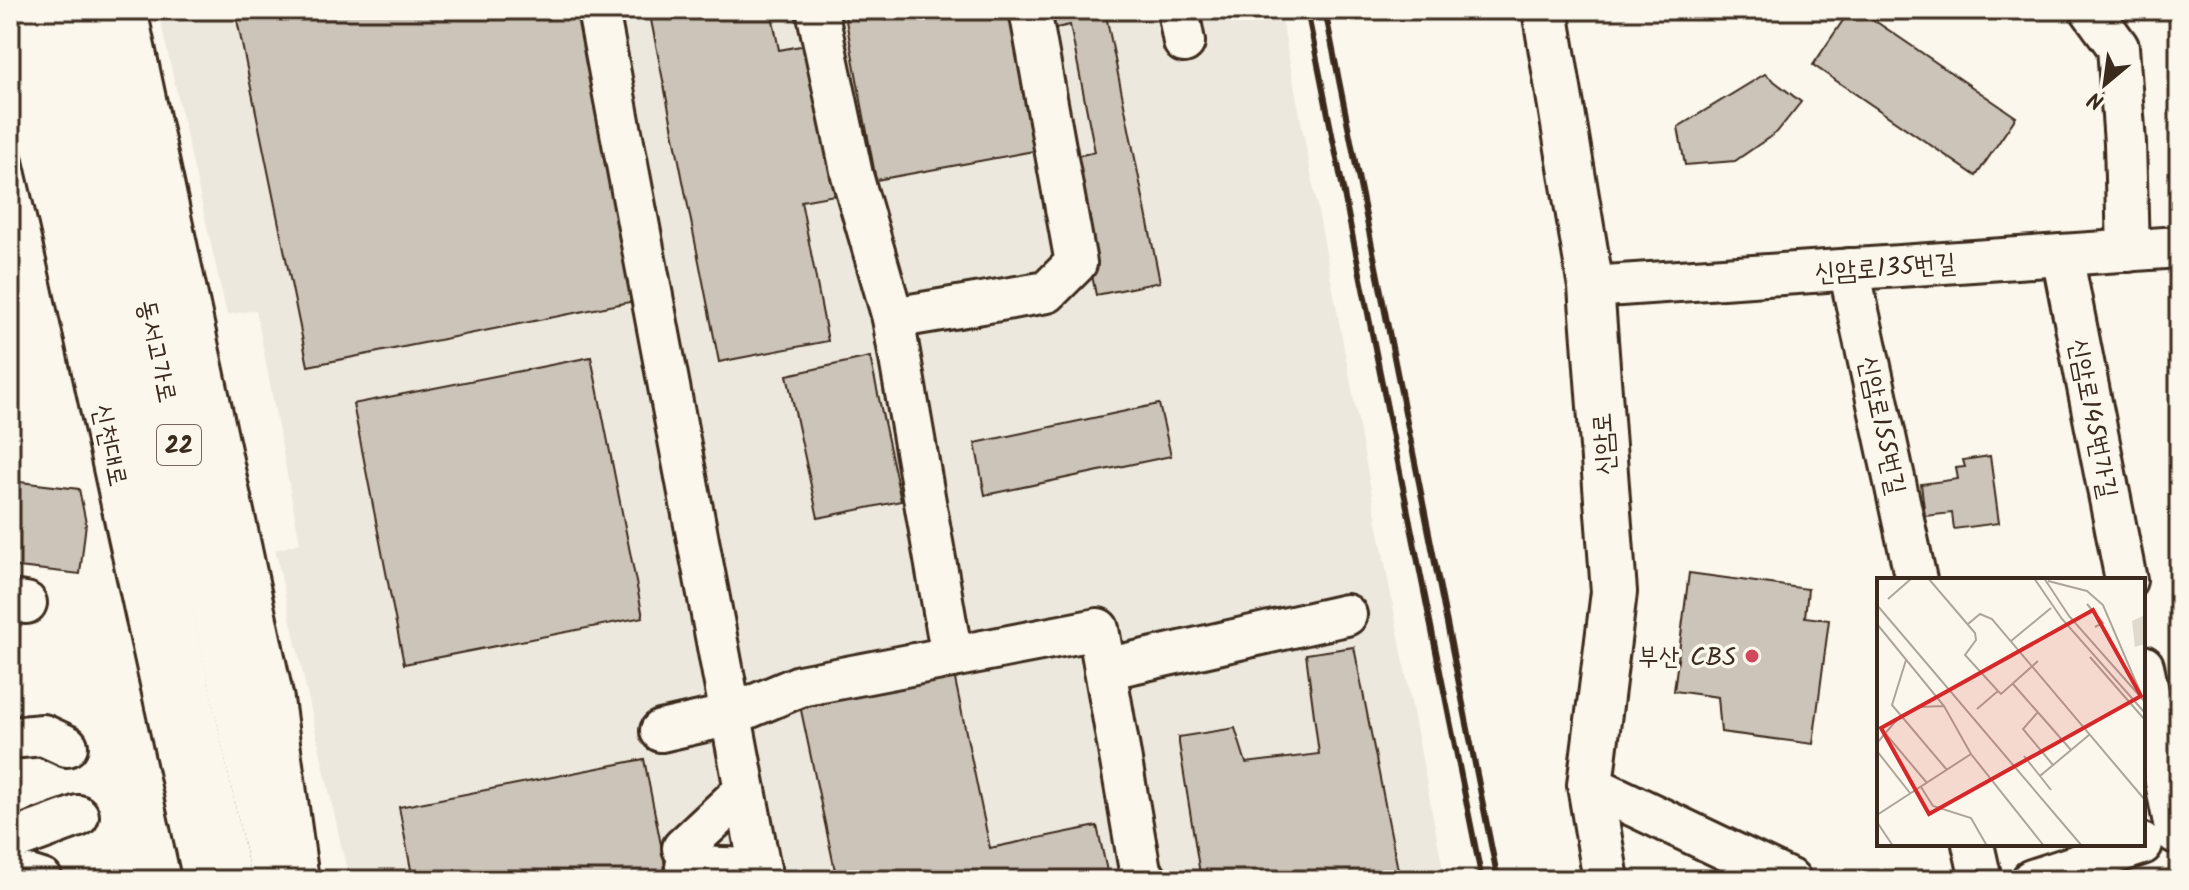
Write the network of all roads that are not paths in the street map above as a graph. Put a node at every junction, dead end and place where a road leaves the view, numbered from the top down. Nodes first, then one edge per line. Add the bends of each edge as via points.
1 (13, 10) edge
2 (40, 10) edge
3 (83, 10) edge
4 (124, 10) edge
5 (598, 10) edge
6 (817, 10) edge
7 (1030, 10) edge
8 (1545, 10) edge
9 (2091, 10) edge
10 (2179, 247) edge
11 (2128, 251) junction
12 (2062, 255) junction
13 (1849, 269) junction
14 (1591, 287) junction
15 (893, 318) junction
16 (1916, 578) edge
17 (2126, 578) edge
18 (1346, 615) dead end
19 (952, 657) junction
20 (1105, 669) junction
21 (2145, 686) edge
22 (731, 715) junction
23 (661, 731) dead end
24 (10, 738) edge
25 (67, 746) dead end
26 (1590, 785) junction
27 (745, 790) junction
28 (78, 816) dead end
29 (2160, 838) edge
30 (10, 841) edge
31 (1973, 846) edge
32 (2136, 846) edge
33 (761, 874) edge
34 (10, 880) edge
35 (42, 880) edge
36 (206, 880) edge
37 (229, 880) edge
38 (274, 880) edge
39 (296, 880) edge
40 (1147, 880) edge
41 (1606, 880) edge
42 (1790, 880) edge
43 (1981, 880) edge
44 (2032, 880) edge

1 - 36 main road, 신천대로
2 - 37 main road, 동서고가로 / 22
3 - 38 main road, 동서고가로 / 22
4 - 39 main road via 271,700
5 - 22 street
6 - 15 street via 852,175
7 - 15 street via 1076,263 1047,292
8 - 14 main road, 신암로
9 - 11 street via 2118,47
10 - 11 street, 신암로135번길
11 - 12 street, 신암로135번길
12 - 13 street, 신암로135번길
12 - 17 street, 신암로145번가길
13 - 14 street, 신암로135번길
13 - 16 street, 신암로155번길
14 - 26 main road, 신암로 via 1614,592
15 - 19 street
18 - 20 street
19 - 20 street via 1098,629
19 - 22 street via 800,686
20 - 40 street via 1141,876
21 - 29 street
22 - 23 street
22 - 27 street
24 - 25 street via 43,735
26 - 41 main road, 신암로
26 - 42 street
27 - 33 street
27 - 33 street via 684,858
28 - 30 street
31 - 43 street
32 - 44 street
34 - 35 street

